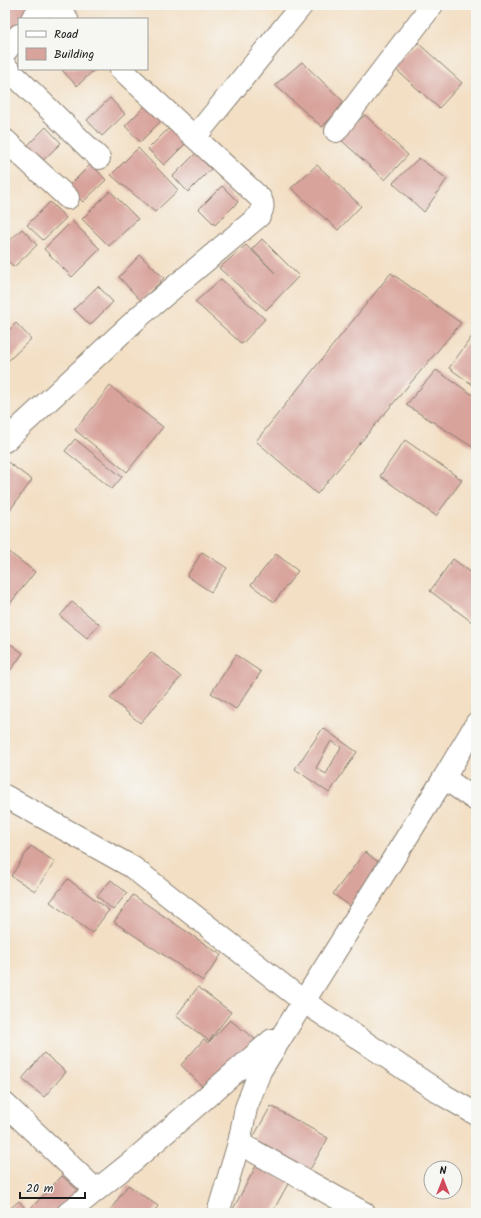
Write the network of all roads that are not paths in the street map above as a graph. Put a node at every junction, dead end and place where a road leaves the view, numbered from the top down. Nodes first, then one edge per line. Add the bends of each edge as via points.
1 (44, 5) edge
2 (52, 5) edge
3 (302, 5) edge
4 (432, 5) edge
5 (33, 18) edge
6 (66, 18) edge
7 (18, 36) edge
8 (5, 52) edge
9 (5, 66) edge
10 (122, 70) edge
11 (336, 131) dead end
12 (194, 137) junction
13 (5, 140) edge
14 (99, 158) dead end
15 (68, 198) dead end
16 (5, 441) edge
17 (476, 724) edge
18 (444, 778) junction
19 (5, 796) edge
20 (476, 800) edge
21 (304, 1001) junction
22 (288, 1026) junction
23 (5, 1104) edge
24 (476, 1114) edge
25 (239, 1143) junction
26 (96, 1190) junction
27 (68, 1213) edge
28 (218, 1213) edge
29 (364, 1213) edge

1 - 5 street
2 - 6 street
3 - 12 street
4 - 11 street
7 - 8 street
9 - 14 street
10 - 12 street
12 - 16 street via 260,198 263,209 259,216 141,315
13 - 15 street
17 - 18 street
18 - 20 street
18 - 21 street
19 - 21 street via 132,867
21 - 22 street
21 - 24 street
22 - 25 street via 260,1071 246,1108
22 - 26 street
23 - 26 street
25 - 28 street
25 - 29 street
26 - 27 street

